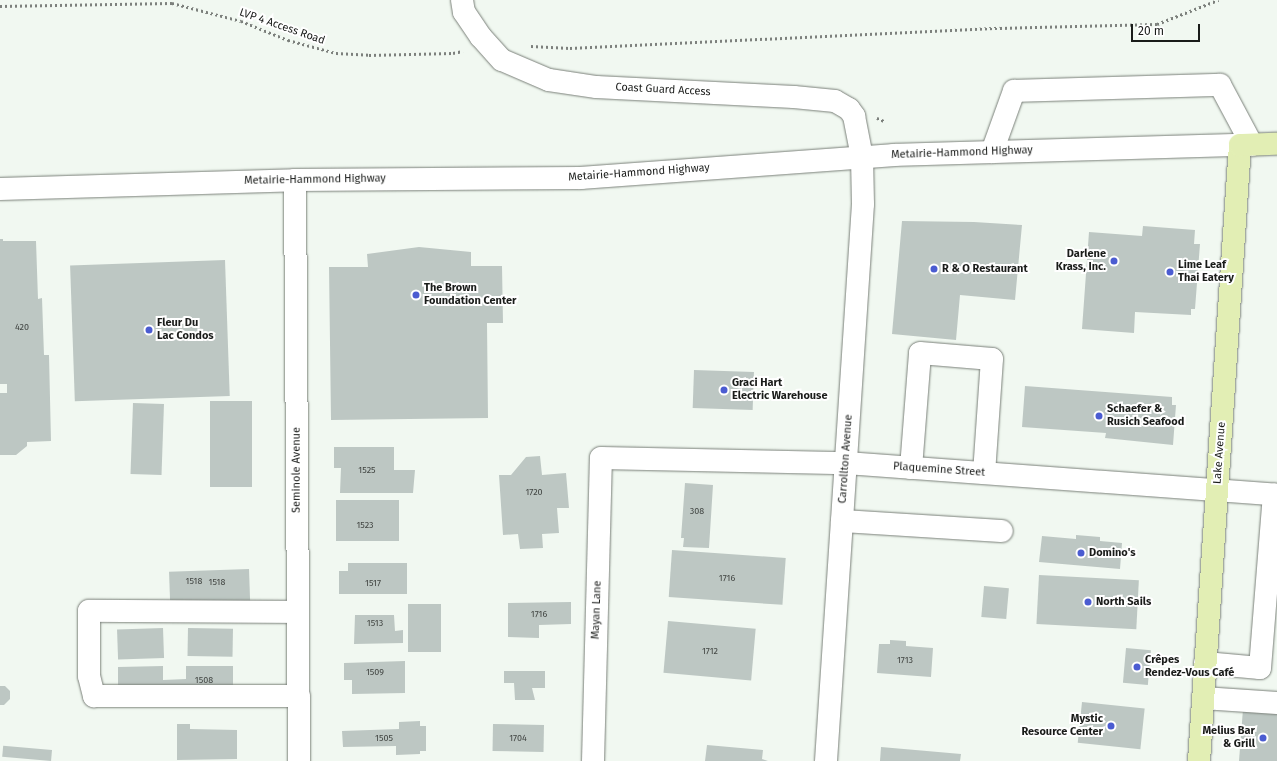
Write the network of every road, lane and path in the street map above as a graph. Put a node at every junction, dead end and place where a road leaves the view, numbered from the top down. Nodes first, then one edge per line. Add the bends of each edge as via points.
1 (153, 0) edge
2 (462, 0) edge
3 (1218, 0) edge
4 (153, 4) junction
5 (0, 6) edge
6 (487, 44) junction
7 (525, 46) dead end
8 (1277, 144) edge
9 (1246, 145) junction
10 (992, 152) junction
11 (862, 157) junction
12 (295, 180) junction
13 (0, 188) edge
14 (601, 458) joint
15 (846, 463) junction
16 (911, 468) junction
17 (984, 473) junction
18 (1217, 491) junction
19 (1275, 495) edge
20 (842, 522) junction
21 (1002, 531) dead end
22 (298, 612) junction
23 (1205, 663) junction
24 (299, 696) junction
25 (1203, 698) junction
26 (1277, 703) edge
27 (299, 761) edge
28 (593, 761) edge
29 (826, 761) edge
30 (1199, 761) edge

1 - 4 path
2 - 6 street, Coast Guard Access via 464,12
3 - 7 path via 1157,24 1000,28 570,48
4 - 5 path, LVP 4 Access Road
4 - 6 path, LVP 4 Access Road via 172,3 198,8 241,21 288,40 336,53 453,53
6 - 11 street, Coast Guard Access via 502,60 549,80 596,87 835,101 849,109 854,116
8 - 9 main road, Metairie-Hammond Highway
9 - 10 street, Metairie-Hammond Highway
9 - 10 street via 1220,85 1014,91
9 - 18 main road, Lake Avenue
10 - 11 street, Metairie-Hammond Highway
11 - 12 street, Metairie-Hammond Highway via 581,178
11 - 15 street, Carrollton Avenue via 863,204
12 - 13 street, Metairie-Hammond Highway
12 - 22 street, Seminole Avenue
14 - 15 street, Plaquemine Street
14 - 28 street, Mayan Lane
15 - 16 street, Plaquemine Street
15 - 20 street, Carrollton Avenue
16 - 17 street, Plaquemine Street
16 - 17 street via 920,353 927,353 992,358
17 - 18 street, Plaquemine Street
18 - 19 street, Plaquemine Street
18 - 23 main road, Lake Avenue
19 - 23 street via 1260,668
20 - 21 street
20 - 29 street, Carrollton Avenue
22 - 24 street, Seminole Avenue
22 - 24 street via 89,611 89,676 94,696
23 - 25 main road, Lake Avenue
24 - 27 street, Seminole Avenue
25 - 26 street
25 - 30 main road, Lake Avenue

